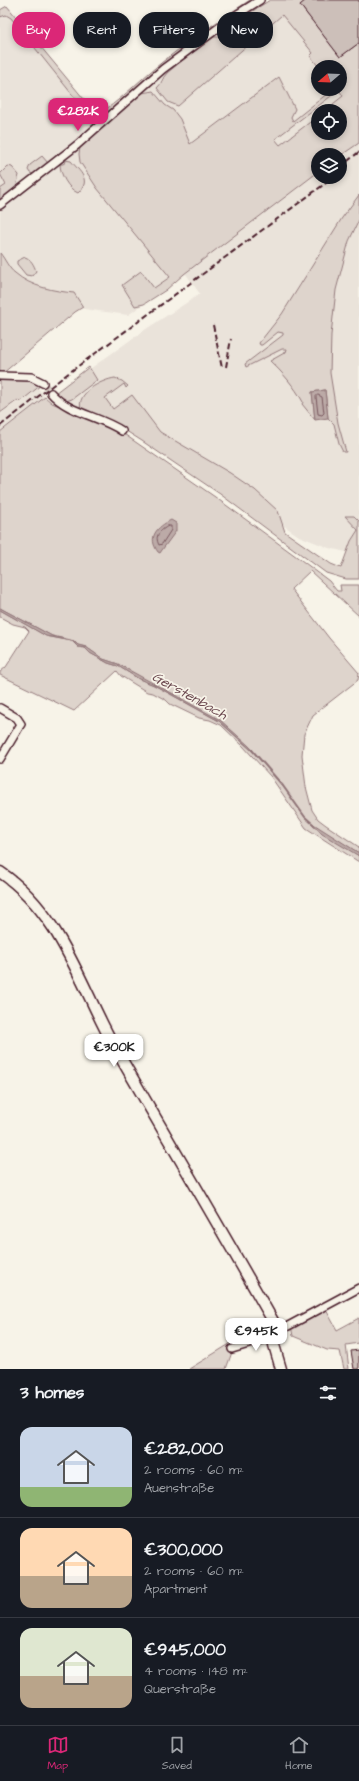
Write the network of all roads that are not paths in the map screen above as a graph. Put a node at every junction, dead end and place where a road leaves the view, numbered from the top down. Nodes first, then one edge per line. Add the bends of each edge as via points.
1 (260, 0) edge
2 (0, 205) edge
3 (0, 376) edge
4 (44, 383) tunnel mouth
5 (51, 393) tunnel mouth
6 (122, 431) dead end
7 (0, 708) edge
8 (0, 759) edge
9 (0, 872) edge
10 (359, 1288) edge
11 (276, 1334) junction
12 (232, 1350) dead end
13 (281, 1369) edge

1 - 2 street via 180,56 77,146
3 - 4 street via 31,377
5 - 6 street via 63,404
7 - 8 street via 17,718 21,724
9 - 11 street via 19,886 36,904 60,938 104,1029 237,1256 273,1321
10 - 11 street
11 - 12 street
11 - 13 street via 274,1345

